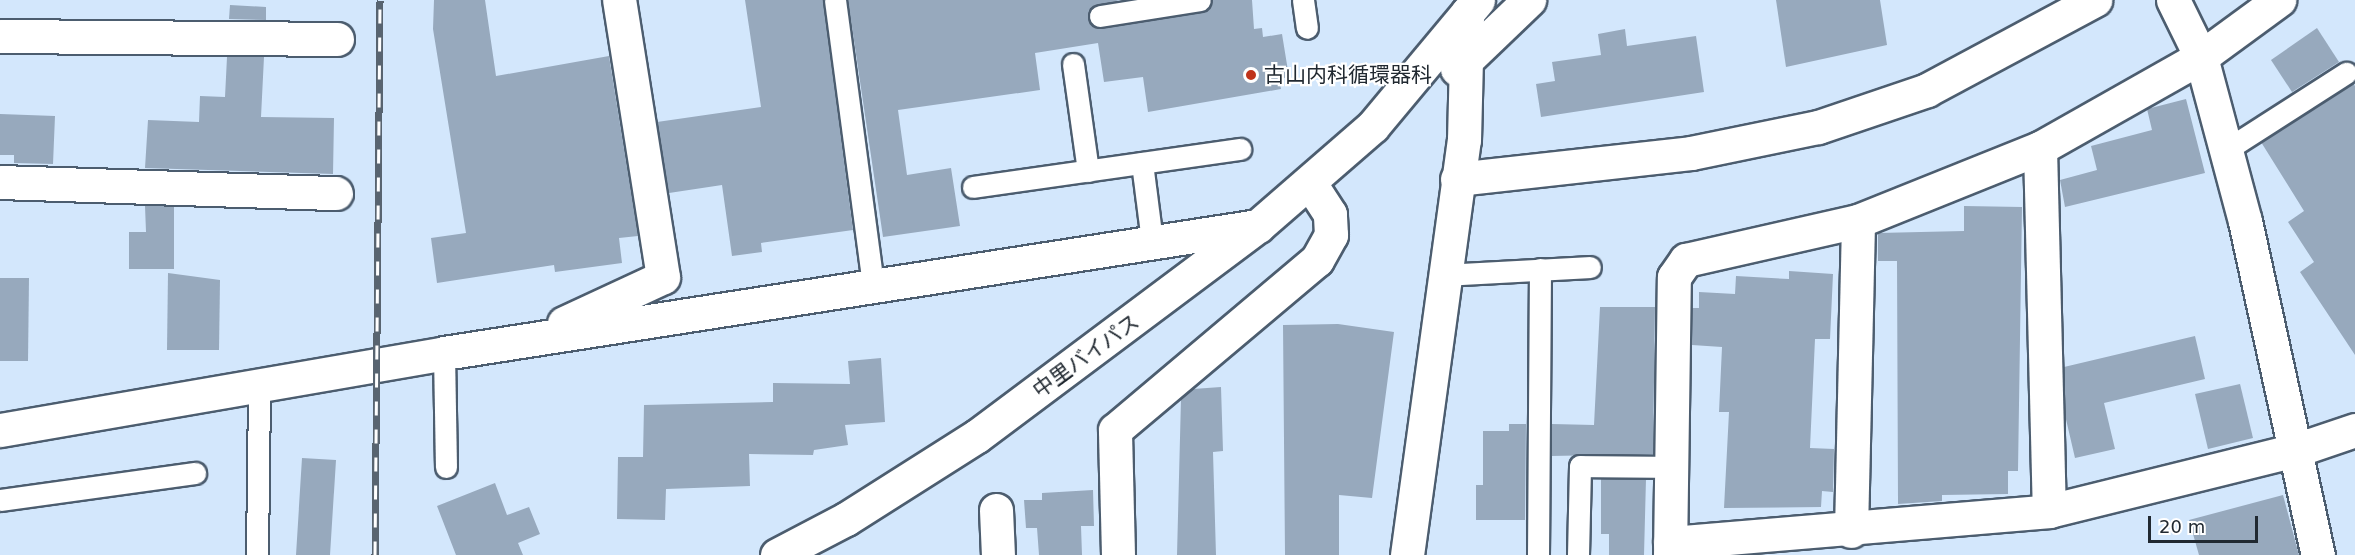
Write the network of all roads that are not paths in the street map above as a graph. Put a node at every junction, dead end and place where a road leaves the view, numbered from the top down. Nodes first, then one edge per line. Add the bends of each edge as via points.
1 (619, 0) edge
2 (835, 0) edge
3 (1200, 0) edge
4 (1303, 0) edge
5 (1529, 0) edge
6 (2095, 0) edge
7 (2173, 0) edge
8 (2279, 0) edge
9 (1470, 4) edge
10 (1100, 16) dead end
11 (1307, 28) dead end
12 (0, 36) edge
13 (337, 39) dead end
14 (2201, 57) junction
15 (1466, 62) junction
16 (1073, 64) dead end
17 (2346, 73) dead end
18 (1373, 126) junction
19 (2040, 148) junction
20 (1240, 149) dead end
21 (2226, 150) junction
22 (1142, 163) junction
23 (1088, 171) junction
24 (1457, 179) junction
25 (0, 183) edge
26 (1310, 183) junction
27 (973, 187) dead end
28 (336, 193) dead end
29 (1858, 221) junction
30 (1258, 226) junction
31 (1152, 241) junction
32 (1590, 267) dead end
33 (1540, 269) junction
34 (1444, 275) junction
35 (873, 285) junction
36 (530, 339) junction
37 (444, 353) junction
38 (259, 386) junction
39 (0, 430) edge
40 (2355, 430) edge
41 (2296, 450) junction
42 (447, 467) dead end
43 (1671, 467) junction
44 (195, 472) dead end
45 (0, 500) edge
46 (996, 510) dead end
47 (2049, 512) junction
48 (1851, 531) junction
49 (1670, 549) edge
50 (257, 555) edge
51 (777, 555) edge
52 (998, 555) edge
53 (1118, 555) edge
54 (1407, 555) edge
55 (1538, 555) edge
56 (1578, 555) edge
57 (2318, 555) edge

1 - 36 street via 663,277
2 - 35 lane
3 - 10 lane
4 - 11 lane
5 - 15 street, 中里バイパス
6 - 24 street via 1927,90 1818,127 1691,153
7 - 14 street
8 - 14 street
9 - 15 street
9 - 18 street, 中里バイパス
12 - 13 street
14 - 19 street
14 - 21 street
15 - 18 street, 中里バイパス
15 - 24 street
16 - 23 lane
17 - 21 lane
18 - 26 street, 中里バイパス
19 - 29 street
19 - 47 street
20 - 22 lane
21 - 41 street
22 - 23 lane
22 - 31 lane
23 - 27 lane
24 - 34 street
25 - 28 street
26 - 30 street, 中里バイパス
26 - 53 street via 1330,214 1331,235 1317,260 1115,430
29 - 43 street via 1686,260 1679,267 1674,277
29 - 48 street
30 - 31 street
30 - 51 street, 中里バイパス via 977,436 846,519
31 - 35 street
32 - 33 lane
33 - 34 lane
33 - 55 lane
34 - 54 street
35 - 36 street
36 - 37 street
37 - 38 street
37 - 42 lane
38 - 39 street
38 - 50 lane
40 - 41 street
41 - 47 street
41 - 57 street
43 - 49 street
43 - 56 lane via 1580,466
44 - 45 lane
46 - 52 street
47 - 48 street
48 - 49 street

